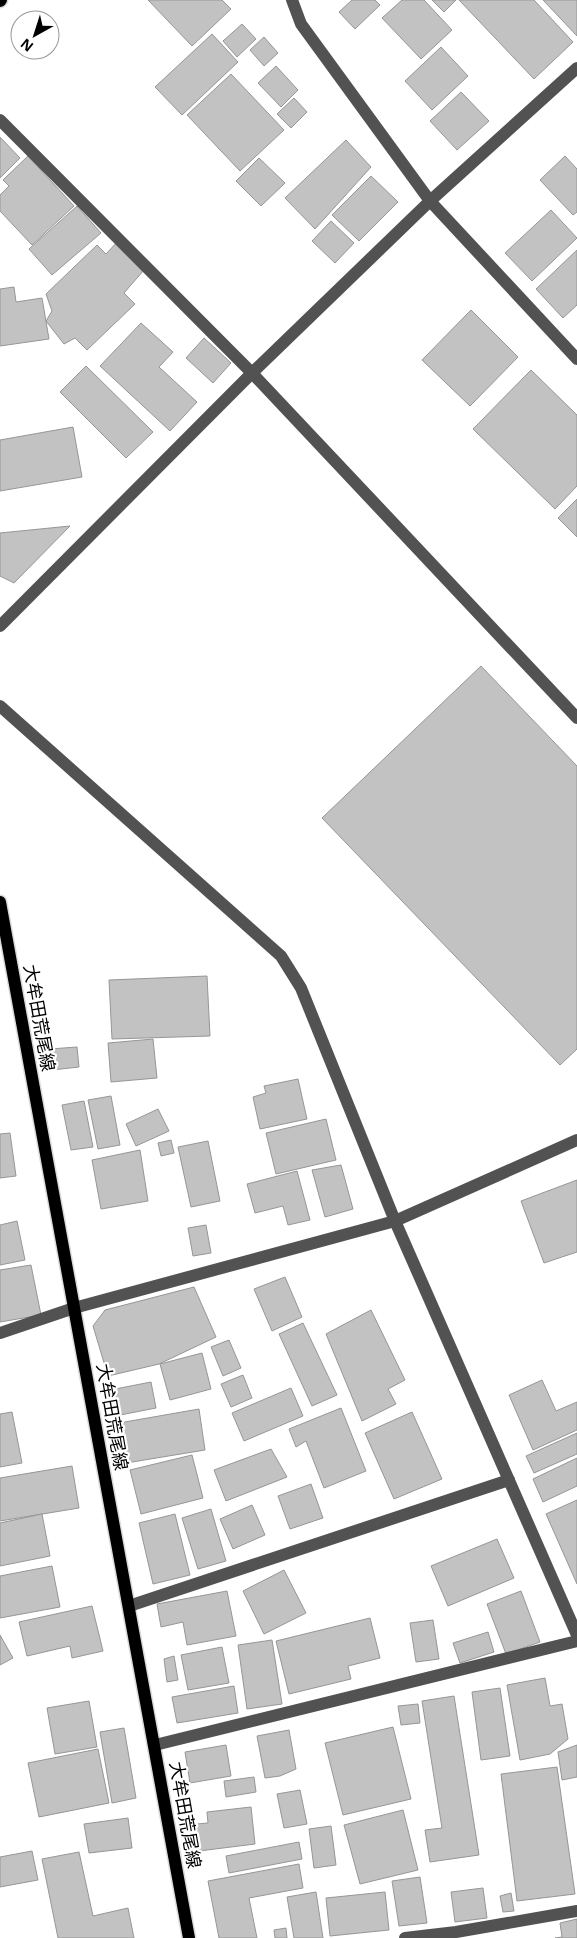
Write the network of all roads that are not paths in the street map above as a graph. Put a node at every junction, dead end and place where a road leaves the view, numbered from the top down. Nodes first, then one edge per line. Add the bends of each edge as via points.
1 (292, 0) edge
2 (577, 68) edge
3 (0, 120) edge
4 (430, 201) junction
5 (577, 359) edge
6 (252, 373) junction
7 (0, 626) edge
8 (0, 706) edge
9 (577, 718) edge
10 (0, 902) edge
11 (3, 936) edge
12 (577, 1140) edge
13 (395, 1221) junction
14 (74, 1308) junction
15 (0, 1333) edge
16 (509, 1480) junction
17 (129, 1606) junction
18 (577, 1635) edge
19 (577, 1640) edge
20 (155, 1745) junction
21 (577, 1911) edge
22 (457, 1935) edge
23 (189, 1938) edge
24 (405, 1938) edge

1 - 4 street via 301,24
2 - 4 street
3 - 6 street
4 - 5 street
4 - 6 street
6 - 7 street
6 - 9 street
8 - 13 street via 281,956 301,988
10 - 11 main road, 大牟田荒尾線
11 - 14 main road, 大牟田荒尾線
12 - 13 street
13 - 14 street
13 - 16 street
14 - 15 street
14 - 17 main road, 大牟田荒尾線
16 - 17 street
16 - 18 street
17 - 20 main road, 大牟田荒尾線
19 - 20 street
20 - 23 main road, 大牟田荒尾線
21 - 22 street
22 - 24 street

